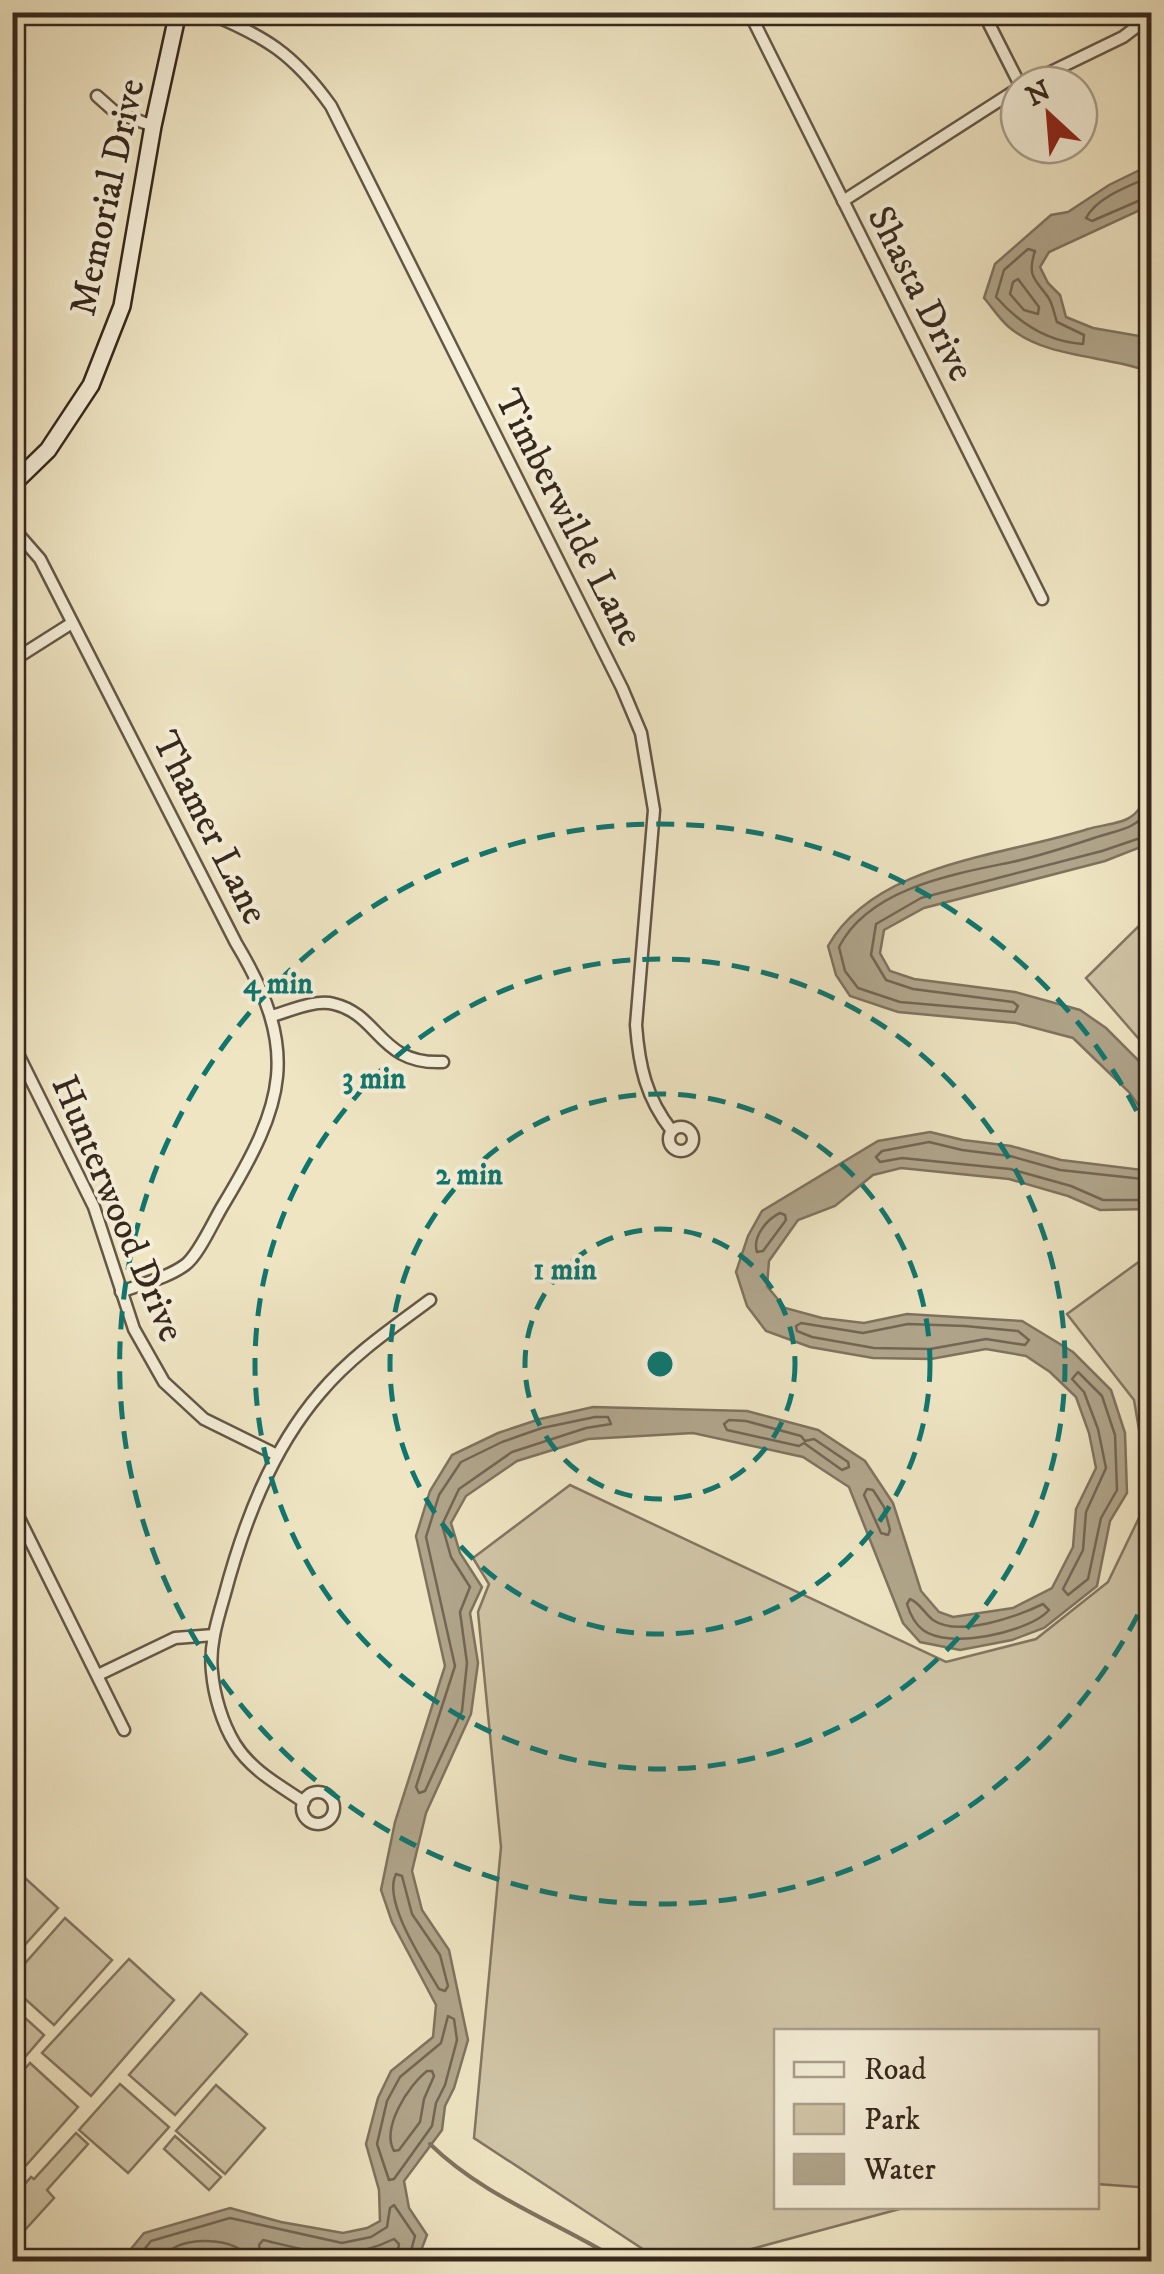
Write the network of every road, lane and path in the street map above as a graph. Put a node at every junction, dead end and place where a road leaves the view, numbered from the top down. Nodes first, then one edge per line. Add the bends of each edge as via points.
1 (178, 12) edge
2 (206, 12) edge
3 (748, 12) edge
4 (983, 12) edge
5 (1152, 15) edge
6 (1010, 65) edge
7 (1065, 65) edge
8 (97, 96) dead end
9 (999, 100) edge
10 (152, 126) junction
11 (843, 202) junction
12 (12, 485) edge
13 (12, 527) edge
14 (1042, 600) dead end
15 (72, 622) junction
16 (12, 661) edge
17 (272, 1016) junction
18 (12, 1042) edge
19 (442, 1062) dead end
20 (672, 1131) dead end
21 (121, 1292) junction
22 (430, 1300) dead end
23 (277, 1456) junction
24 (12, 1504) edge
25 (214, 1635) junction
26 (98, 1675) junction
27 (124, 1730) dead end
28 (304, 1802) dead end

1 - 10 street, Memorial Drive
2 - 20 street, Timberwilde Lane via 276,47 306,71 331,106 641,732 654,810 638,1058 657,1112
3 - 11 street, Shasta Drive
4 - 6 street
5 - 7 street via 1124,37
8 - 10 street via 115,112
9 - 11 street
10 - 12 street, Memorial Drive via 122,306 91,385 48,450
11 - 14 street, Shasta Drive
13 - 15 street, Thamer Lane via 40,559
15 - 16 street
15 - 17 street, Thamer Lane
17 - 19 street via 332,1003 350,1010 405,1058
17 - 21 street, Thamer Lane via 275,1091 247,1166 190,1263
18 - 21 street, Hunterwood Drive via 94,1208
21 - 23 street, Hunterwood Drive via 150,1359 181,1400
22 - 23 street via 372,1342 320,1393
23 - 25 street via 238,1545
24 - 26 street
25 - 26 street via 176,1638
25 - 28 street via 211,1670 235,1744 258,1771
26 - 27 street

